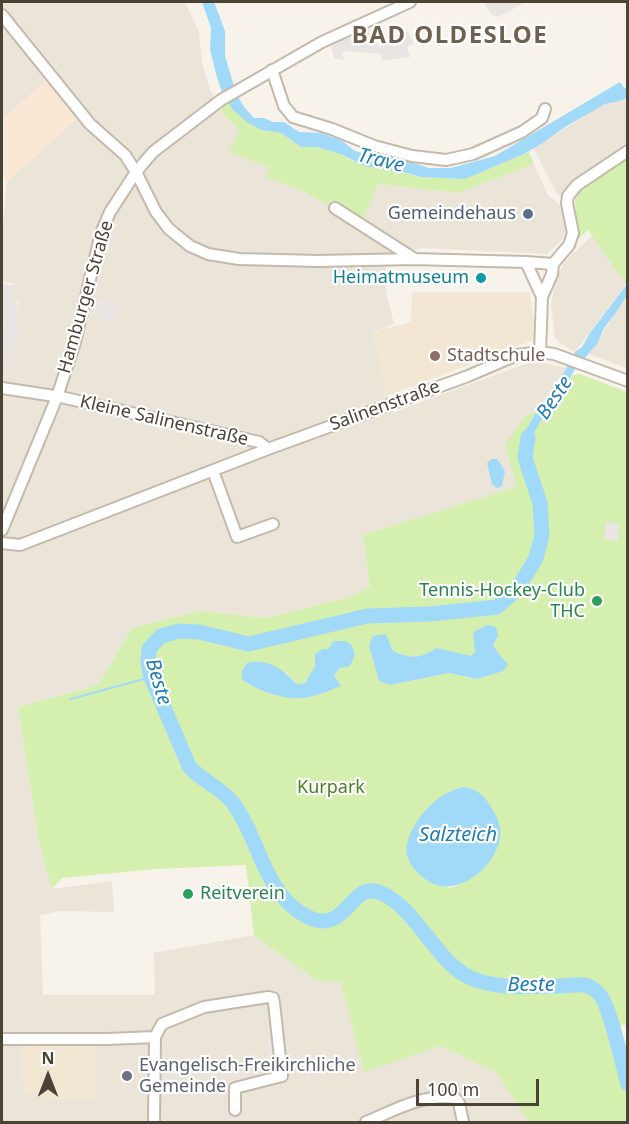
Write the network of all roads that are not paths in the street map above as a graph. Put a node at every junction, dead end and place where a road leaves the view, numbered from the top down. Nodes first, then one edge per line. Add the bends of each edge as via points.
1 (407, 2) edge
2 (2, 15) edge
3 (272, 70) junction
4 (545, 109) dead end
5 (627, 151) edge
6 (136, 172) junction
7 (335, 208) dead end
8 (413, 259) junction
9 (526, 262) junction
10 (553, 264) junction
11 (542, 297) junction
12 (540, 352) junction
13 (627, 381) edge
14 (2, 388) edge
15 (57, 397) junction
16 (268, 449) junction
17 (213, 471) junction
18 (273, 524) dead end
19 (2, 530) edge
20 (2, 543) edge
21 (155, 1037) junction
22 (2, 1039) edge
23 (235, 1110) dead end
24 (154, 1122) edge
25 (366, 1122) edge
26 (464, 1122) edge

1 - 3 street, Hamburger Straße
2 - 6 street via 90,124 124,155
3 - 4 street via 284,106 293,117 412,156 446,160 473,154 522,132 542,118
3 - 6 street, Hamburger Straße via 221,100 153,152
5 - 10 street via 577,185 568,196 571,240
6 - 8 street via 168,229 208,255 318,261
6 - 15 street, Hamburger Straße via 101,233 75,342
7 - 8 street
8 - 9 street
9 - 10 street
9 - 11 street
10 - 11 street
11 - 12 street
12 - 13 street
12 - 16 street, Salinenstraße via 517,355
14 - 15 street, Kleine Salinenstraße
15 - 16 street, Kleine Salinenstraße via 258,442
15 - 19 street, Hamburger Straße
16 - 17 street, Salinenstraße
17 - 18 street via 237,537
17 - 20 street, Salinenstraße via 20,545
21 - 22 street
21 - 23 street via 162,1024 204,1007 273,998 282,1076 235,1088
21 - 24 street
25 - 26 street via 415,1102 442,1096 455,1098

